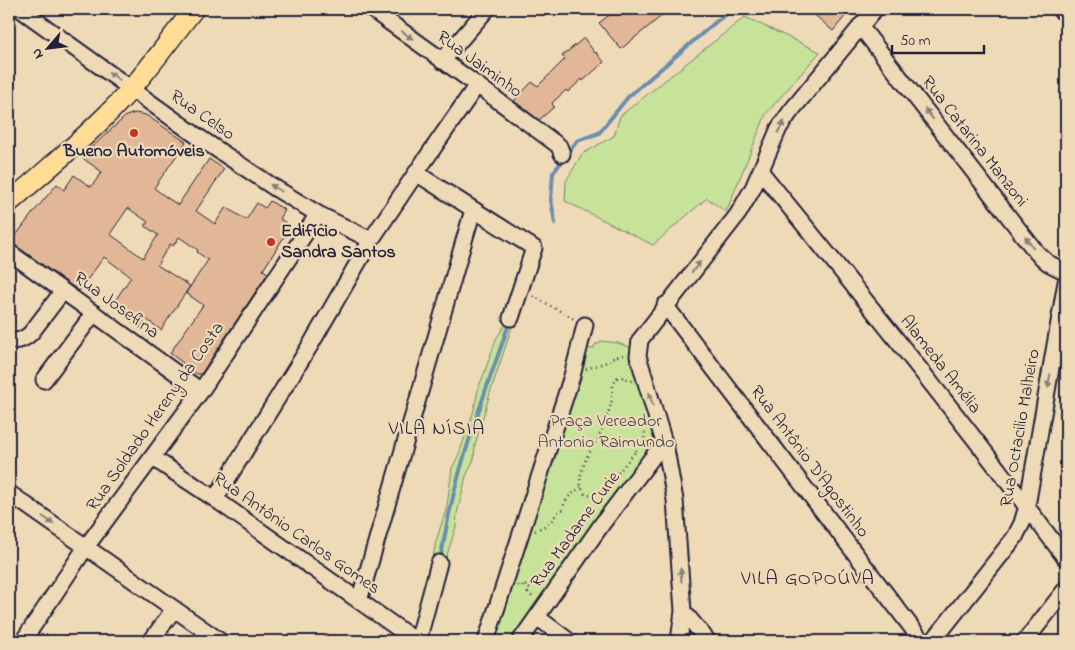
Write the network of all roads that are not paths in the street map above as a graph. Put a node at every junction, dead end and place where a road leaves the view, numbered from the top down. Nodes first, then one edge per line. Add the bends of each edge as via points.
1 (20, 9) edge
2 (194, 9) edge
3 (371, 9) edge
4 (487, 9) edge
5 (875, 9) edge
6 (1059, 9) edge
7 (1066, 14) edge
8 (860, 26) junction
9 (442, 61) junction
10 (477, 85) junction
11 (131, 89) junction
12 (562, 154) dead end
13 (761, 172) junction
14 (416, 173) junction
15 (753, 188) junction
16 (781, 196) junction
17 (9, 203) edge
18 (473, 210) junction
19 (318, 214) junction
20 (371, 240) junction
21 (9, 252) edge
22 (1066, 272) edge
23 (1066, 282) edge
24 (63, 291) junction
25 (665, 305) junction
26 (94, 313) junction
27 (511, 318) dead end
28 (585, 325) road end
29 (9, 340) edge
30 (44, 380) dead end
31 (202, 391) junction
32 (664, 442) junction
33 (153, 458) junction
34 (9, 493) edge
35 (215, 498) junction
36 (1027, 506) junction
37 (86, 548) junction
38 (1066, 559) edge
39 (439, 563) dead end
40 (1066, 589) edge
41 (359, 601) junction
42 (174, 609) junction
43 (538, 610) junction
44 (683, 611) junction
45 (23, 641) edge
46 (151, 641) edge
47 (220, 641) edge
48 (417, 641) edge
49 (486, 641) edge
50 (520, 641) edge
51 (569, 641) edge
52 (679, 641) edge
53 (708, 641) edge
54 (922, 641) edge
55 (934, 641) edge
56 (1025, 641) edge

11 -> 1 street, Rua Celso
2 - 11 main road
3 -> 9 street, Rua Jaiminho
4 - 9 street
5 - 8 street
6 - 7 street
13 -> 8 street via 779,128
22 -> 8 street, Rua Catarina Manzoni via 1037,253
9 - 10 street, Rua Jaiminho
10 - 12 street, Rua Jaiminho via 559,146
10 - 14 street
11 - 17 main road via 85,137
19 -> 11 street, Rua Celso
13 - 15 street
13 - 16 street, Alameda Amélia
14 - 18 street
14 - 20 street
15 - 16 street
25 -> 15 street via 738,214
16 - 36 street, Alameda Amélia
18 - 27 street via 534,248
18 - 41 street
19 - 20 street, Rua Celso
19 - 31 street, Rua Soldado Hereny da Costa
20 - 35 street
21 - 24 street, Rua Josefina
23 -> 36 street, Rua Octacilio Malheiro
24 - 26 street, Rua Josefina
24 - 29 street via 26,338
32 -> 25 street via 638,356 640,340
25 - 54 street, Rua Antônio D'Agostinho
26 - 30 street
26 - 31 street, Rua Josefina
28 - 49 street via 572,376
31 - 33 street, Rua Soldado Hereny da Costa
32 - 43 street, Rua Madame Curie
44 -> 32 street via 675,500
33 - 35 street, Rua Antônio Carlos Gomes
33 - 37 street, Rua Soldado Hereny da Costa
34 -> 37 street
35 - 41 street, Rua Antônio Carlos Gomes
36 - 38 street, Alameda Amélia
36 - 55 street, Rua Octacilio Malheiro via 1015,537
37 - 42 street
37 - 45 street, Rua Soldado Hereny da Costa
39 - 48 street
40 - 56 street
41 - 48 street, Rua Antônio Carlos Gomes
42 - 46 street
42 - 47 street
43 - 50 street, Rua Madame Curie
43 - 51 street
44 - 52 street
44 - 53 street

